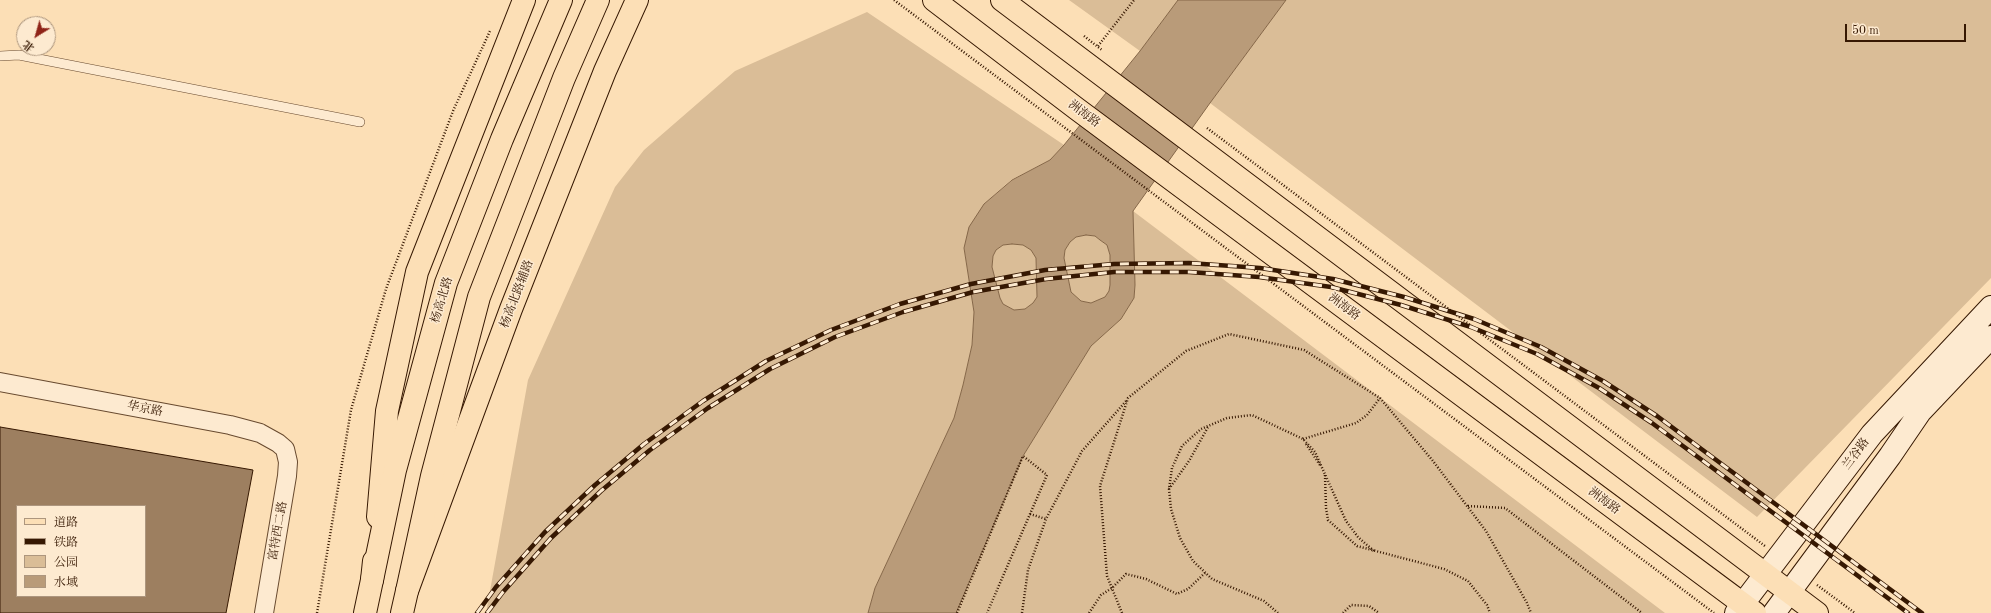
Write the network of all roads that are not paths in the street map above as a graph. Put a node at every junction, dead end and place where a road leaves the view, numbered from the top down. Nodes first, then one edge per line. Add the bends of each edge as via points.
1 (524, 0) edge
2 (561, 0) edge
3 (598, 0) edge
4 (637, 0) edge
5 (934, 0) edge
6 (1002, 0) edge
7 (0, 56) edge
8 (360, 122) dead end
9 (1991, 307) edge
10 (1991, 336) edge
11 (0, 382) edge
12 (285, 449) joint
13 (1765, 574) junction
14 (372, 580) junction
15 (407, 591) junction
16 (1790, 593) junction
17 (1745, 610) edge
18 (264, 613) edge
19 (365, 613) edge
20 (402, 613) edge
21 (1774, 613) edge
22 (1817, 613) edge

1 - 14 main road via 417,272 387,411
2 - 14 main road, 杨高北路 via 502,139 446,284 395,470
3 - 15 main road via 564,78 479,297 432,476
4 - 15 main road, 杨高北路辅路 via 605,71 511,309
5 - 17 main road, 洲海路
6 - 13 main road via 1094,68 1205,140
7 - 8 lane via 19,55
9 - 13 street, 兰谷路 via 1872,434
10 - 16 street via 1920,412
11 - 12 street, 华京路 via 230,425 272,438
12 - 18 street, 富特西二路 via 288,462 287,476
13 - 16 main road
13 - 17 street, 兰谷路
14 - 19 main road, 杨高北路
15 - 20 main road
16 - 21 street
16 - 22 main road

